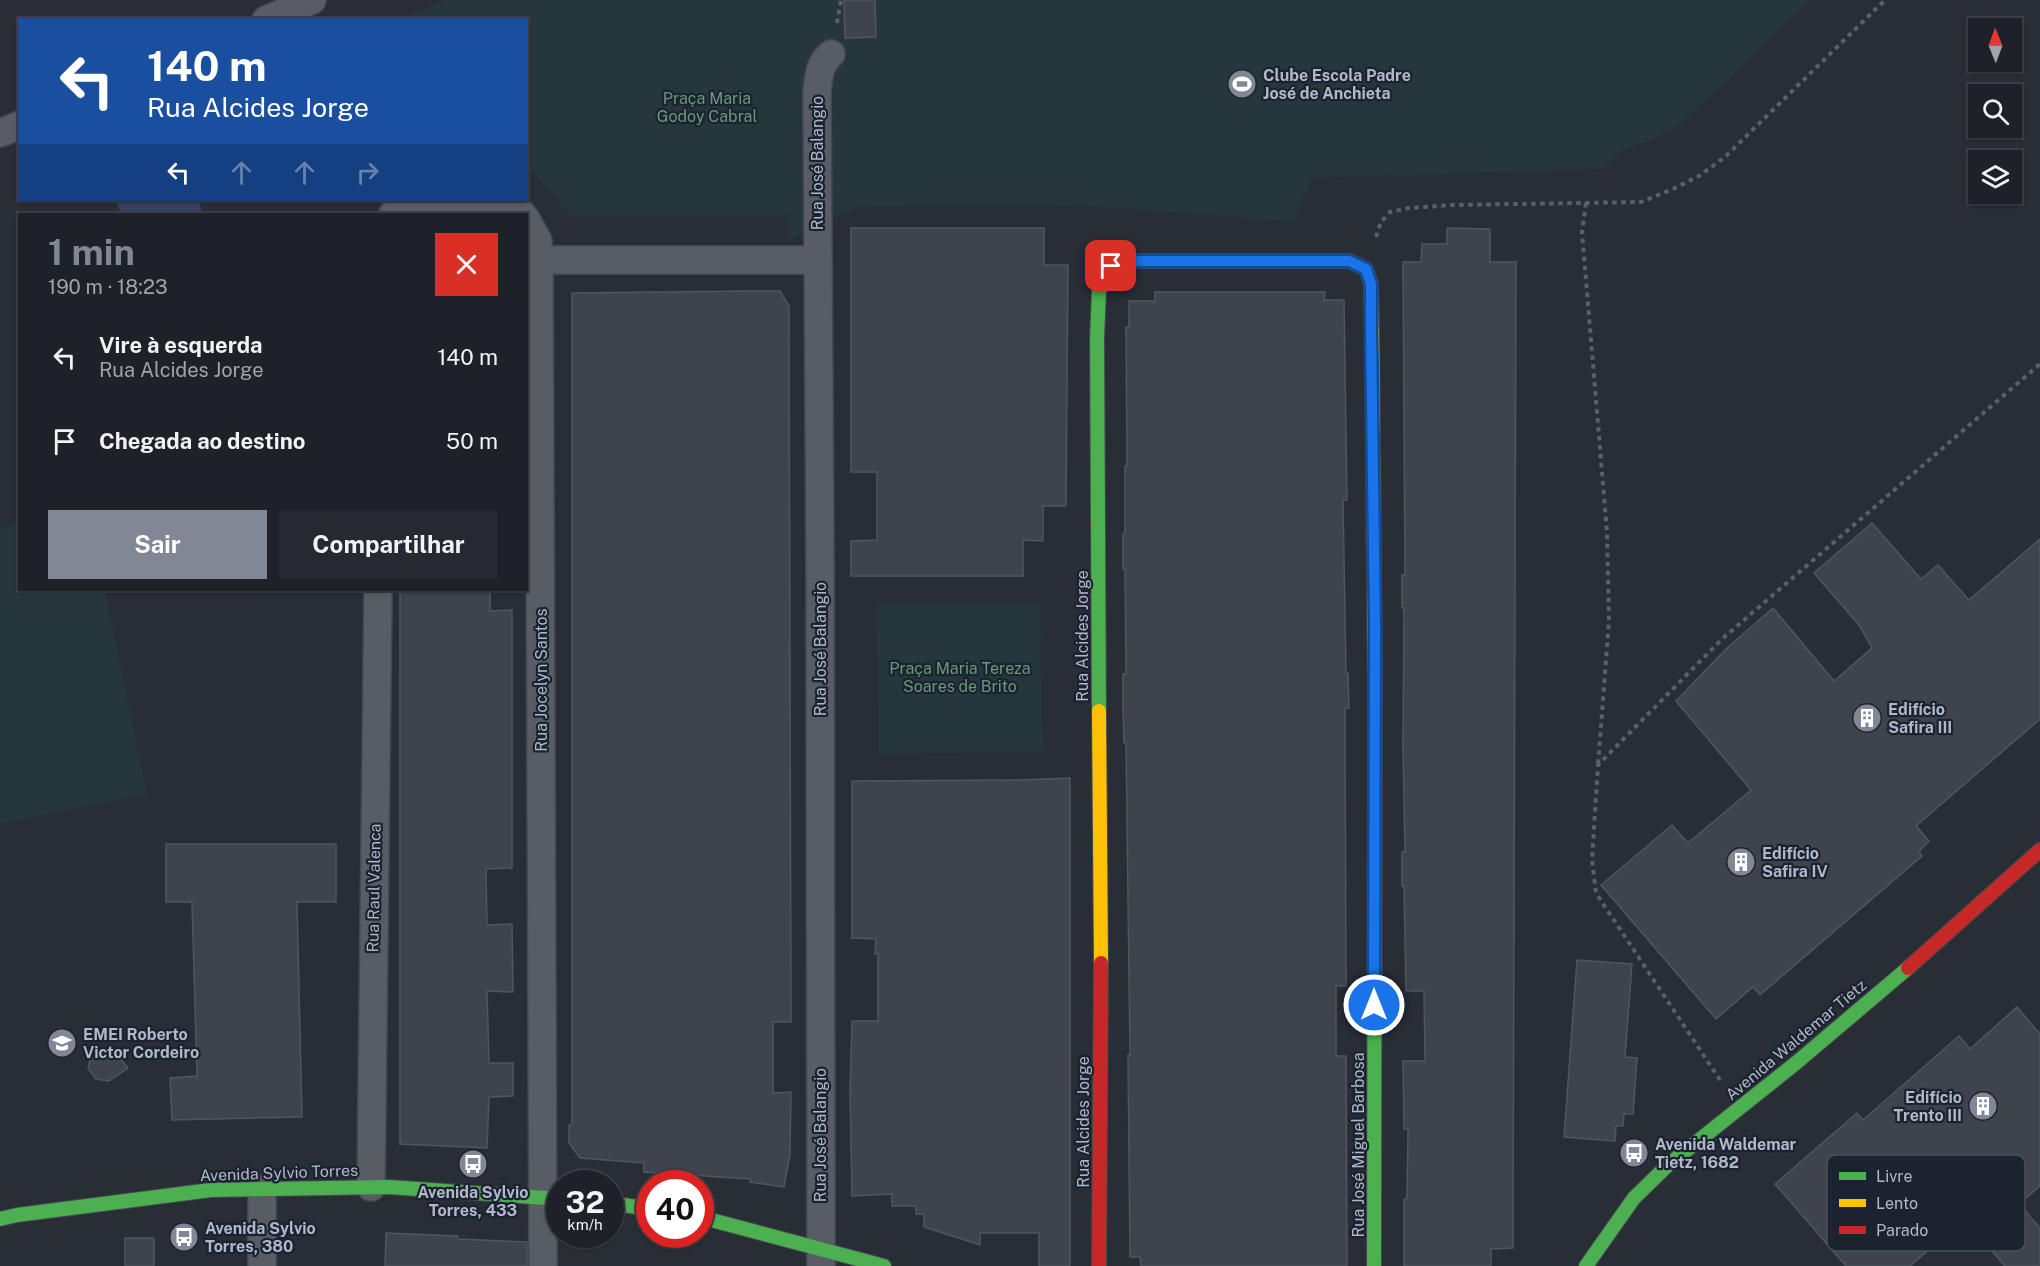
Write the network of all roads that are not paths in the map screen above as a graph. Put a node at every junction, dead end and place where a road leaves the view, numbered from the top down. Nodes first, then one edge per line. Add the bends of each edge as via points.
1 (312, 0) edge
2 (271, 18) edge
3 (831, 54) dead end
4 (18, 126) edge
5 (0, 133) edge
6 (394, 213) edge
7 (519, 213) edge
8 (528, 223) edge
9 (539, 260) junction
10 (818, 260) junction
11 (1366, 269) joint
12 (378, 591) edge
13 (2040, 850) edge
14 (551, 1170) edge
15 (371, 1187) junction
16 (262, 1189) junction
17 (546, 1198) edge
18 (0, 1219) edge
19 (714, 1222) edge
20 (546, 1240) edge
21 (820, 1257) edge
22 (262, 1266) edge
23 (543, 1266) edge
24 (884, 1266) edge
25 (1099, 1266) edge
26 (1374, 1266) edge
27 (1586, 1266) edge

1 - 2 street
3 - 10 street, Rua José Balangio via 819,68 817,91
4 - 5 street
6 - 7 street via 411,207 504,207
8 - 9 street, Rua Jocelyn Santos via 537,241
9 - 10 street
9 - 14 street, Rua Jocelyn Santos
10 - 21 street, Rua José Balangio
11 - 25 street, Rua Alcides Jorge via 1349,261 1128,261 1111,266 1099,291
11 - 26 street, Rua José Miguel Barbosa via 1371,284 1374,601
12 - 15 street, Rua Raul Valenca
13 - 27 street, Avenida Waldemar Tietz via 1796,1063 1668,1165 1634,1198
15 - 16 street, Avenida Sylvio Torres
15 - 17 street, Avenida Sylvio Torres
16 - 18 street, Avenida Sylvio Torres via 211,1190
16 - 22 street
19 - 21 street
20 - 23 street, Rua Jocelyn Santos
21 - 24 street

